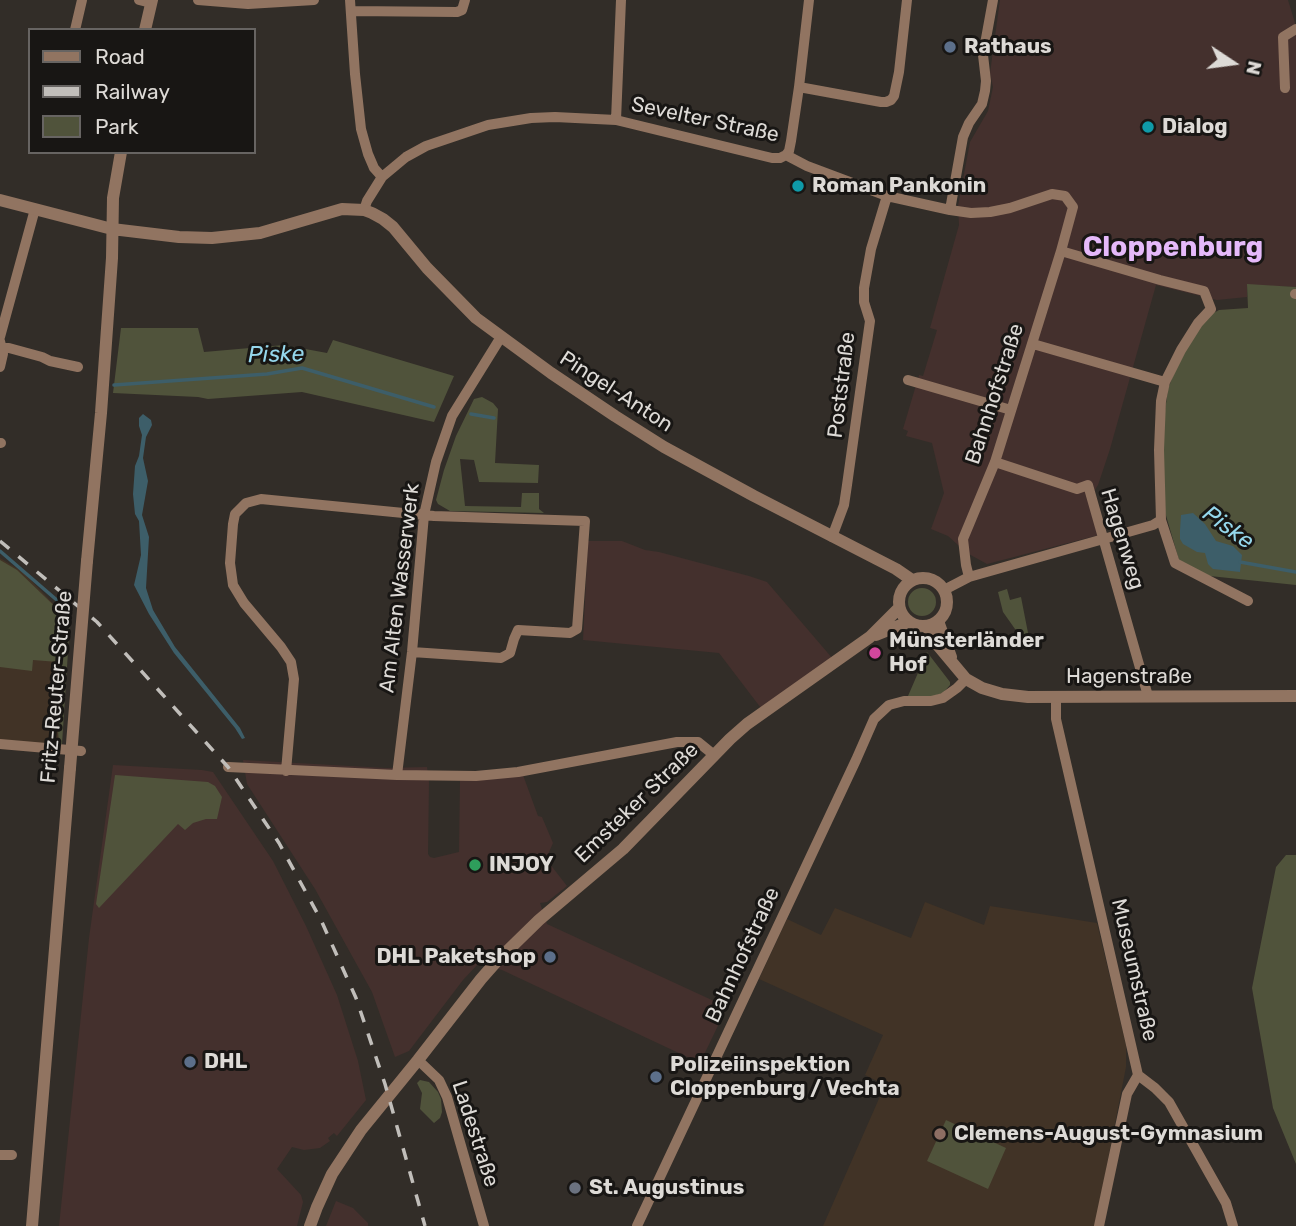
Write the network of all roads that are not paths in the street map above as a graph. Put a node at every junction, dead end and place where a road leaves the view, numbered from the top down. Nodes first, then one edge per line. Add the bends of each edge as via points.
1 (82, 0) edge
2 (198, 0) edge
3 (314, 0) edge
4 (465, 0) edge
5 (621, 0) edge
6 (809, 0) edge
7 (907, 0) edge
8 (993, 0) edge
9 (148, 1) edge
10 (351, 5) edge
11 (75, 28) edge
12 (145, 28) edge
13 (1296, 29) edge
14 (799, 87) junction
15 (1286, 88) dead end
16 (616, 120) junction
17 (121, 154) edge
18 (786, 155) junction
19 (382, 177) junction
20 (1065, 196) joint
21 (887, 197) junction
22 (0, 200) edge
23 (35, 209) junction
24 (363, 210) junction
25 (950, 210) junction
26 (112, 229) junction
27 (1061, 251) junction
28 (501, 337) junction
29 (1, 343) edge
30 (1033, 344) junction
31 (0, 367) edge
32 (78, 367) dead end
33 (908, 380) dead end
34 (1165, 382) junction
35 (1011, 410) junction
36 (995, 462) junction
37 (424, 515) junction
38 (1160, 520) junction
39 (832, 537) junction
40 (1103, 540) junction
41 (970, 577) junction
42 (908, 584) junction
43 (944, 590) junction
44 (1248, 601) dead end
45 (899, 608) junction
46 (908, 622) junction
47 (932, 624) junction
48 (870, 637) junction
49 (412, 652) junction
50 (966, 679) junction
51 (1148, 696) junction
52 (1296, 696) edge
53 (1056, 697) junction
54 (0, 744) edge
55 (80, 751) dead end
56 (714, 755) junction
57 (228, 767) dead end
58 (286, 771) junction
59 (397, 775) junction
60 (418, 1060) junction
61 (1138, 1075) junction
62 (0, 1155) edge
63 (12, 1155) dead end
64 (32, 1226) edge
65 (310, 1226) edge
66 (484, 1226) edge
67 (637, 1226) edge
68 (1099, 1226) edge
69 (1233, 1226) edge

1 - 11 street
2 - 3 street via 248,4
4 - 10 street via 457,12
5 - 16 street
6 - 14 street
7 - 14 street via 891,100 886,103
8 - 25 street via 983,55 985,92 963,137
9 - 12 street
10 - 19 street via 361,129 374,168
13 - 15 street via 1283,37
14 - 18 street
16 - 18 street, Sevelter Straße via 772,158
16 - 19 street, Sevelter Straße via 555,117 488,125 426,146
17 - 26 street, Fritz-Reuter-Straße
18 - 21 street, Sevelter Straße
19 - 24 street
20 - 25 street, Sevelter Straße via 1052,194 990,212
20 - 27 street, Bahnhofstraße via 1073,207
21 - 25 street, Sevelter Straße
21 - 39 street, Poststraße via 864,288 870,321 844,505
22 - 23 street
23 - 26 street
23 - 29 street
24 - 26 street via 342,209 238,236 179,237
24 - 28 street, Pingel-Anton via 393,228 457,300
26 - 64 street, Fritz-Reuter-Straße, bridge via 101,413
27 - 30 street, Bahnhofstraße
27 - 34 street via 1204,291 1212,309 1188,337
28 - 37 street, Am Alten Wasserwerk via 452,416
28 - 39 street, Pingel-Anton via 663,447
29 - 31 street
29 - 32 street
30 - 34 street
30 - 35 street, Bahnhofstraße
33 - 35 street
34 - 38 street via 1159,421
35 - 36 street, Bahnhofstraße
36 - 40 street, Hagenweg via 1077,489 1088,485
36 - 41 street, Bahnhofstraße via 963,539
37 - 49 street, Am Alten Wasserwerk
37 - 49 street via 585,521 577,629 570,633 518,630 510,653 502,658
37 - 58 street via 261,499 246,503 235,514 230,563 233,585 291,662
38 - 40 street
38 - 44 street via 1175,563
39 - 42 street, Pingel-Anton via 880,562
40 - 41 street
40 - 51 street, Hagenweg
41 - 43 street
42 - 43 street via 928,579
42 - 45 street via 898,600
43 - 47 street via 945,611
45 - 46 street
45 - 48 street, Emsteker Straße
46 - 47 street
46 - 48 street, Emsteker Straße
47 - 50 street, Hagenstraße via 935,642
48 - 56 street, Emsteker Straße via 747,724
49 - 59 street, Am Alten Wasserwerk
50 - 53 street, Hagenstraße via 1002,694
50 - 67 street, Bahnhofstraße via 943,698 889,705 874,719
51 - 52 street, Hagenstraße
51 - 53 street, Hagenstraße
53 - 61 street, Museumstraße via 1056,719
54 - 55 street
56 - 59 street via 698,742 677,742 519,772
56 - 60 street, Emsteker Straße via 623,849 539,919 496,962
57 - 58 street
58 - 59 street
60 - 65 street, Emsteker Straße via 332,1174
60 - 66 street, Ladestraße via 439,1080 447,1097
61 - 68 street via 1127,1094
61 - 69 street via 1169,1102 1227,1203
62 - 63 street

